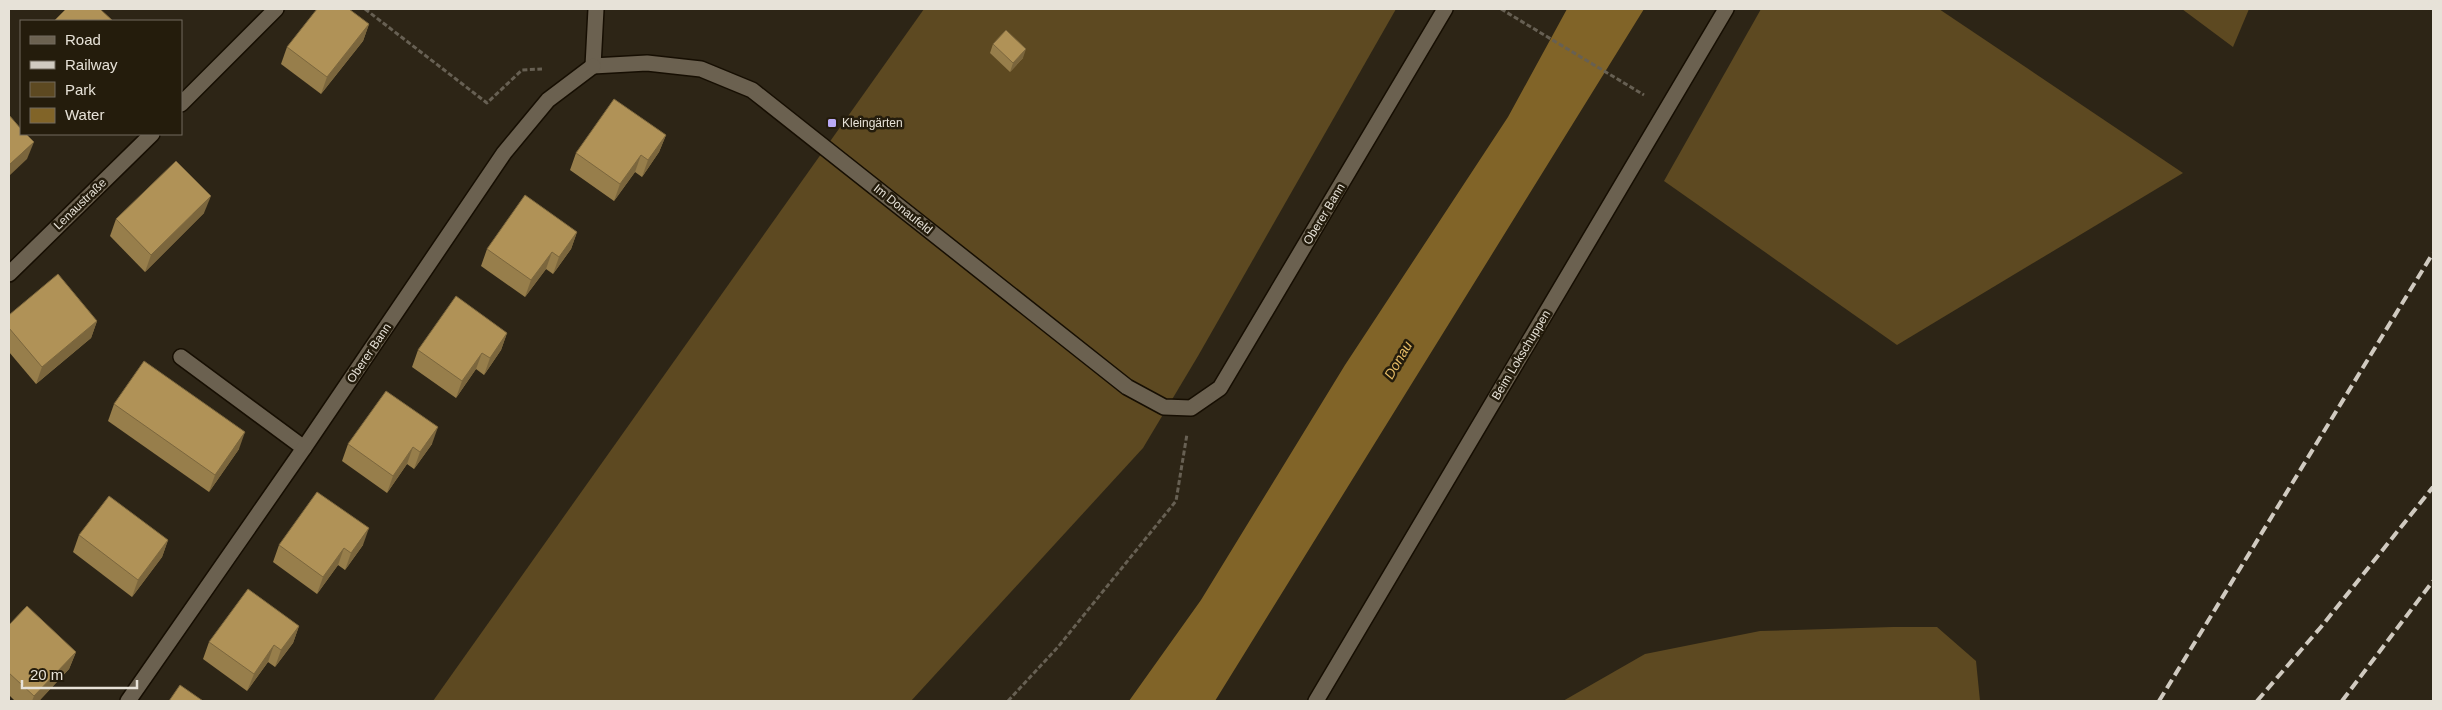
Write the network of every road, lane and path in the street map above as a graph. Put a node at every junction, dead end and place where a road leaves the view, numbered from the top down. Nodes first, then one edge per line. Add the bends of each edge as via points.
1 (276, 9) edge
2 (365, 9) edge
3 (596, 9) edge
4 (1445, 9) edge
5 (1501, 9) edge
6 (1726, 9) edge
7 (593, 66) junction
8 (1648, 97) dead end
9 (182, 103) edge
10 (151, 135) edge
11 (9, 274) edge
12 (181, 357) dead end
13 (1191, 408) junction
14 (304, 448) junction
15 (128, 701) edge
16 (1008, 701) edge
17 (1316, 701) edge

1 - 9 street
2 - 7 path via 488,103 522,70
3 - 7 street
4 - 13 street, Oberer Bann via 1220,388
5 - 8 path
6 - 17 street, Beim Lokschuppen
7 - 13 street, Im Donaufeld via 647,63 700,69 752,90 1127,387 1164,407
7 - 14 street, Oberer Bann via 548,100 504,153
10 - 11 street, Lenaustraße
12 - 14 street
13 - 16 path via 1176,501 1058,647
14 - 15 street, Oberer Bann

